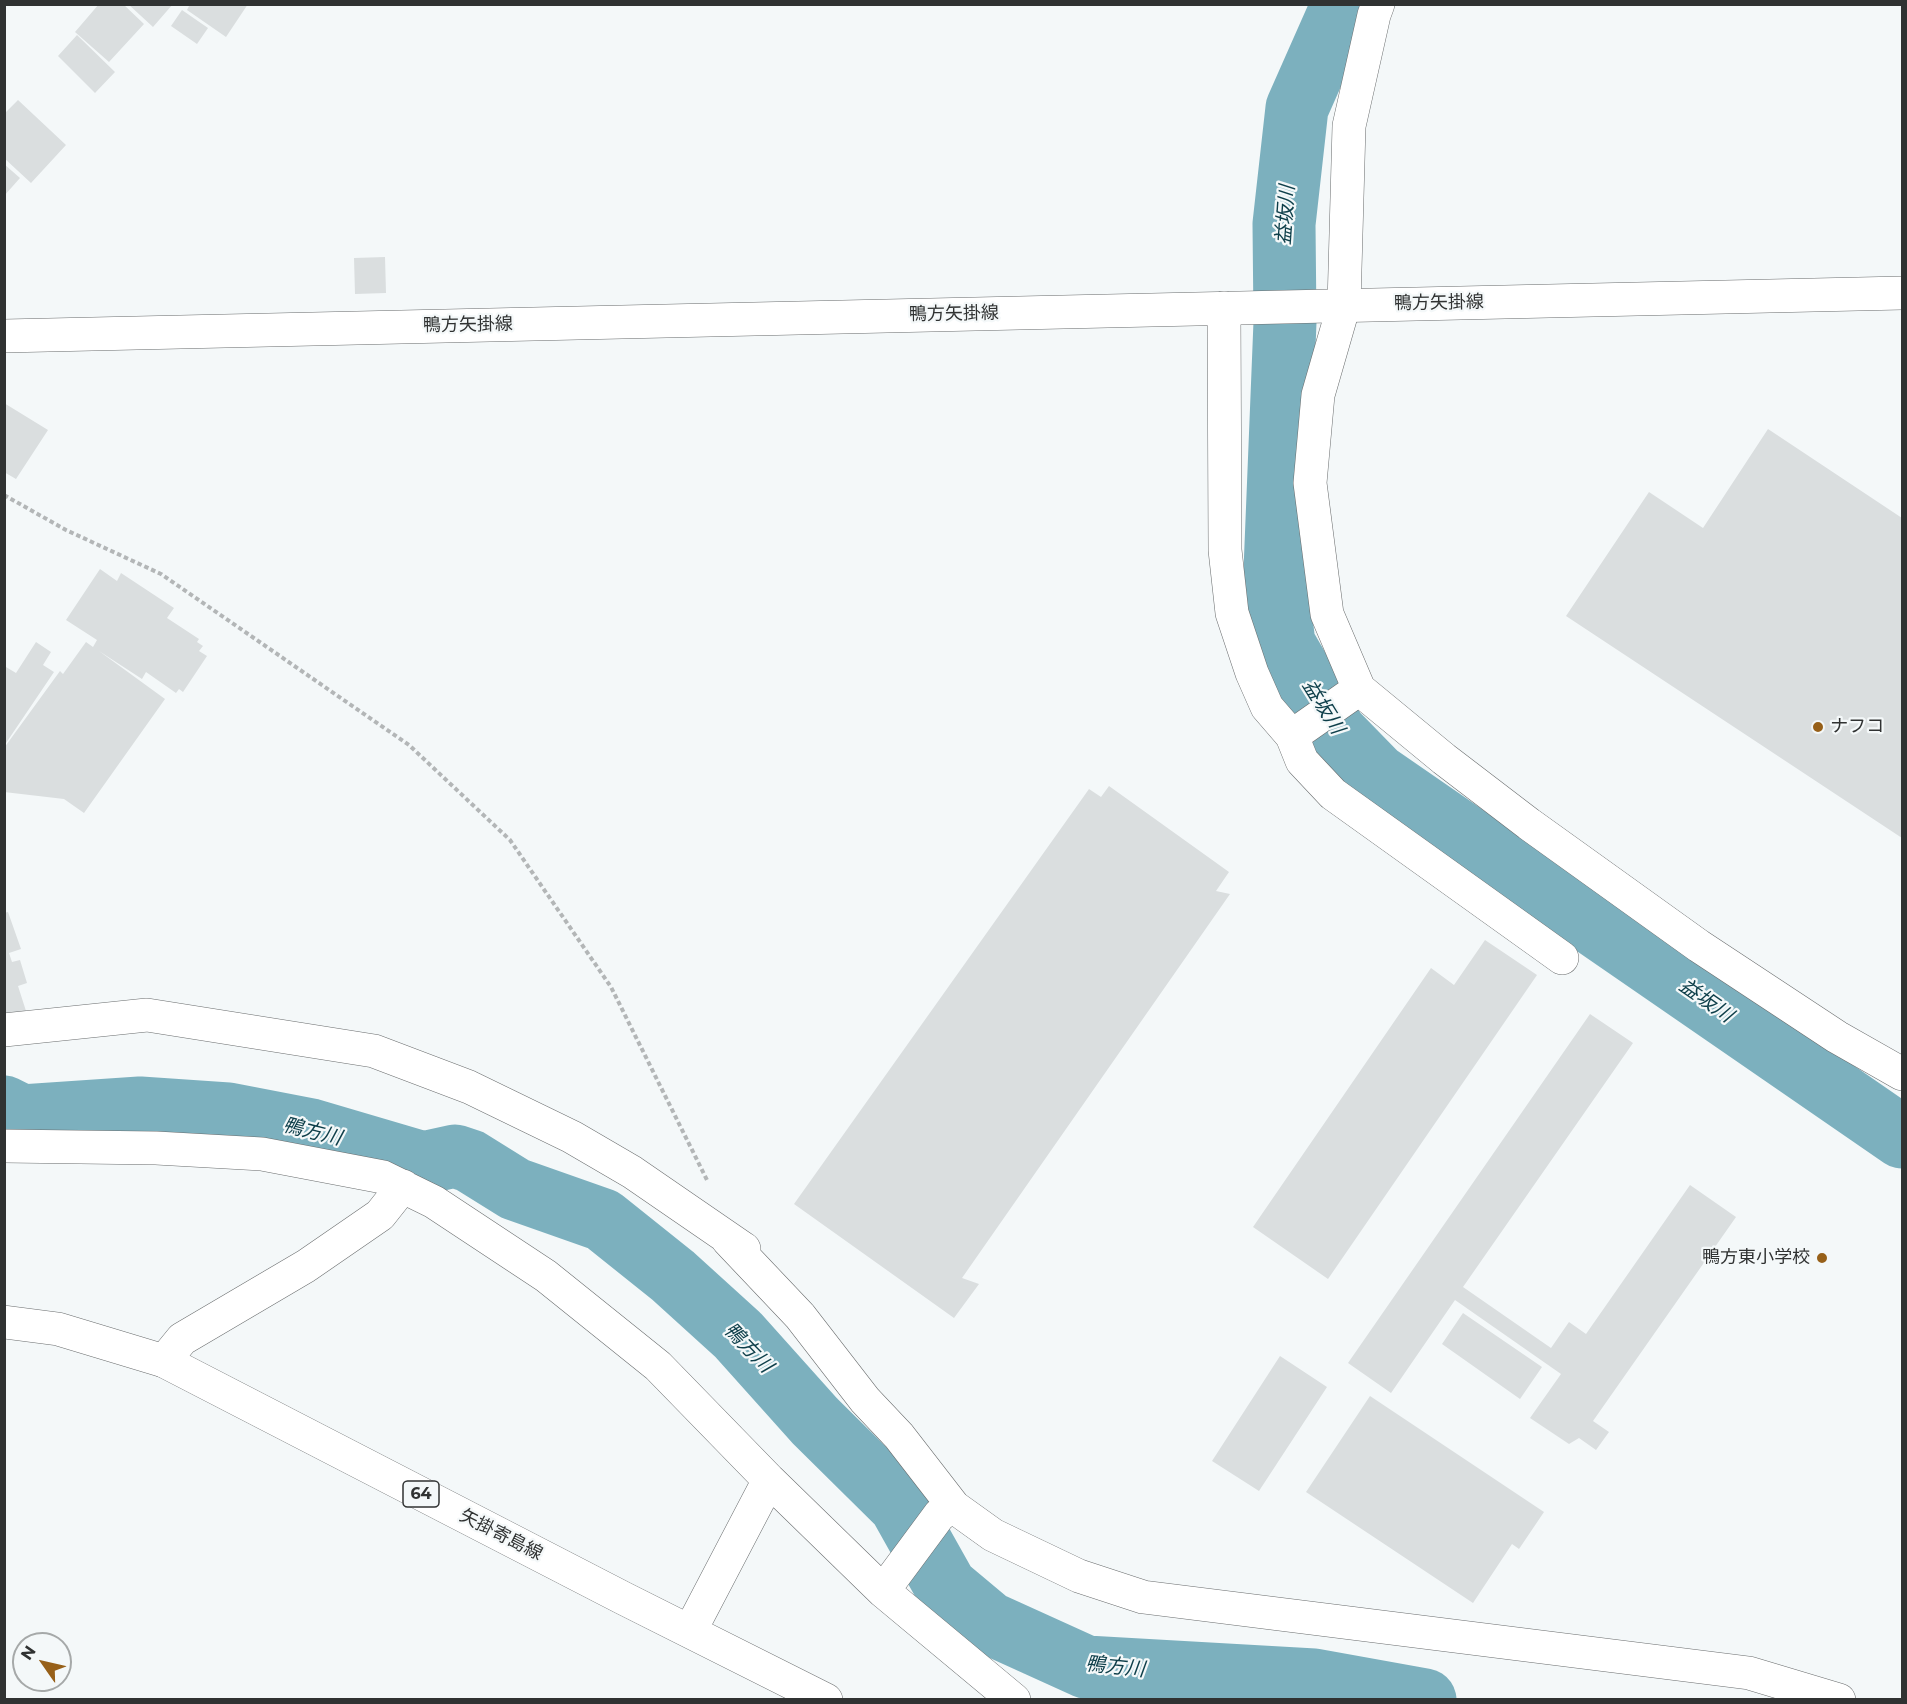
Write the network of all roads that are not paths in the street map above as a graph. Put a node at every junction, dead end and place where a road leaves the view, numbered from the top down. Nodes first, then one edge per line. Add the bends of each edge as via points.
1 (1378, 4) edge
2 (1902, 293) edge
3 (1336, 306) junction
4 (1239, 307) junction
5 (4, 336) edge
6 (1359, 689) junction
7 (1292, 736) junction
8 (1562, 958) dead end
9 (4, 1030) edge
10 (1902, 1074) edge
11 (4, 1146) edge
12 (403, 1186) junction
13 (4, 1322) edge
14 (164, 1361) junction
15 (769, 1480) junction
16 (947, 1510) junction
17 (883, 1591) junction
18 (690, 1632) junction
19 (826, 1700) edge
20 (1014, 1700) edge
21 (1839, 1700) edge

1 - 3 street via 1349,126
2 - 3 street, 鴨方矢掛線
3 - 4 street, 鴨方矢掛線
3 - 6 street via 1318,395 1310,483 1327,614
4 - 5 street, 鴨方矢掛線
4 - 7 street via 1225,550 1232,612 1267,707
6 - 7 street
6 - 10 street via 1444,759 1699,946 1837,1037
7 - 8 street via 1302,761 1333,794
9 - 16 street via 147,1015 374,1051 469,1087 572,1137 632,1172 744,1249 728,1240 800,1316 865,1400 899,1436
11 - 12 street via 262,1154 383,1177
12 - 14 street via 380,1215 306,1266 182,1339
12 - 15 street via 434,1202 574,1296 658,1366
13 - 14 street, 矢掛寄島線 / 64 via 58,1329
14 - 18 street, 矢掛寄島線 / 64
15 - 17 street
15 - 18 street
16 - 17 street
16 - 21 street via 1079,1576 1143,1597 1749,1673
17 - 20 street
18 - 19 street, 矢掛寄島線 / 64

